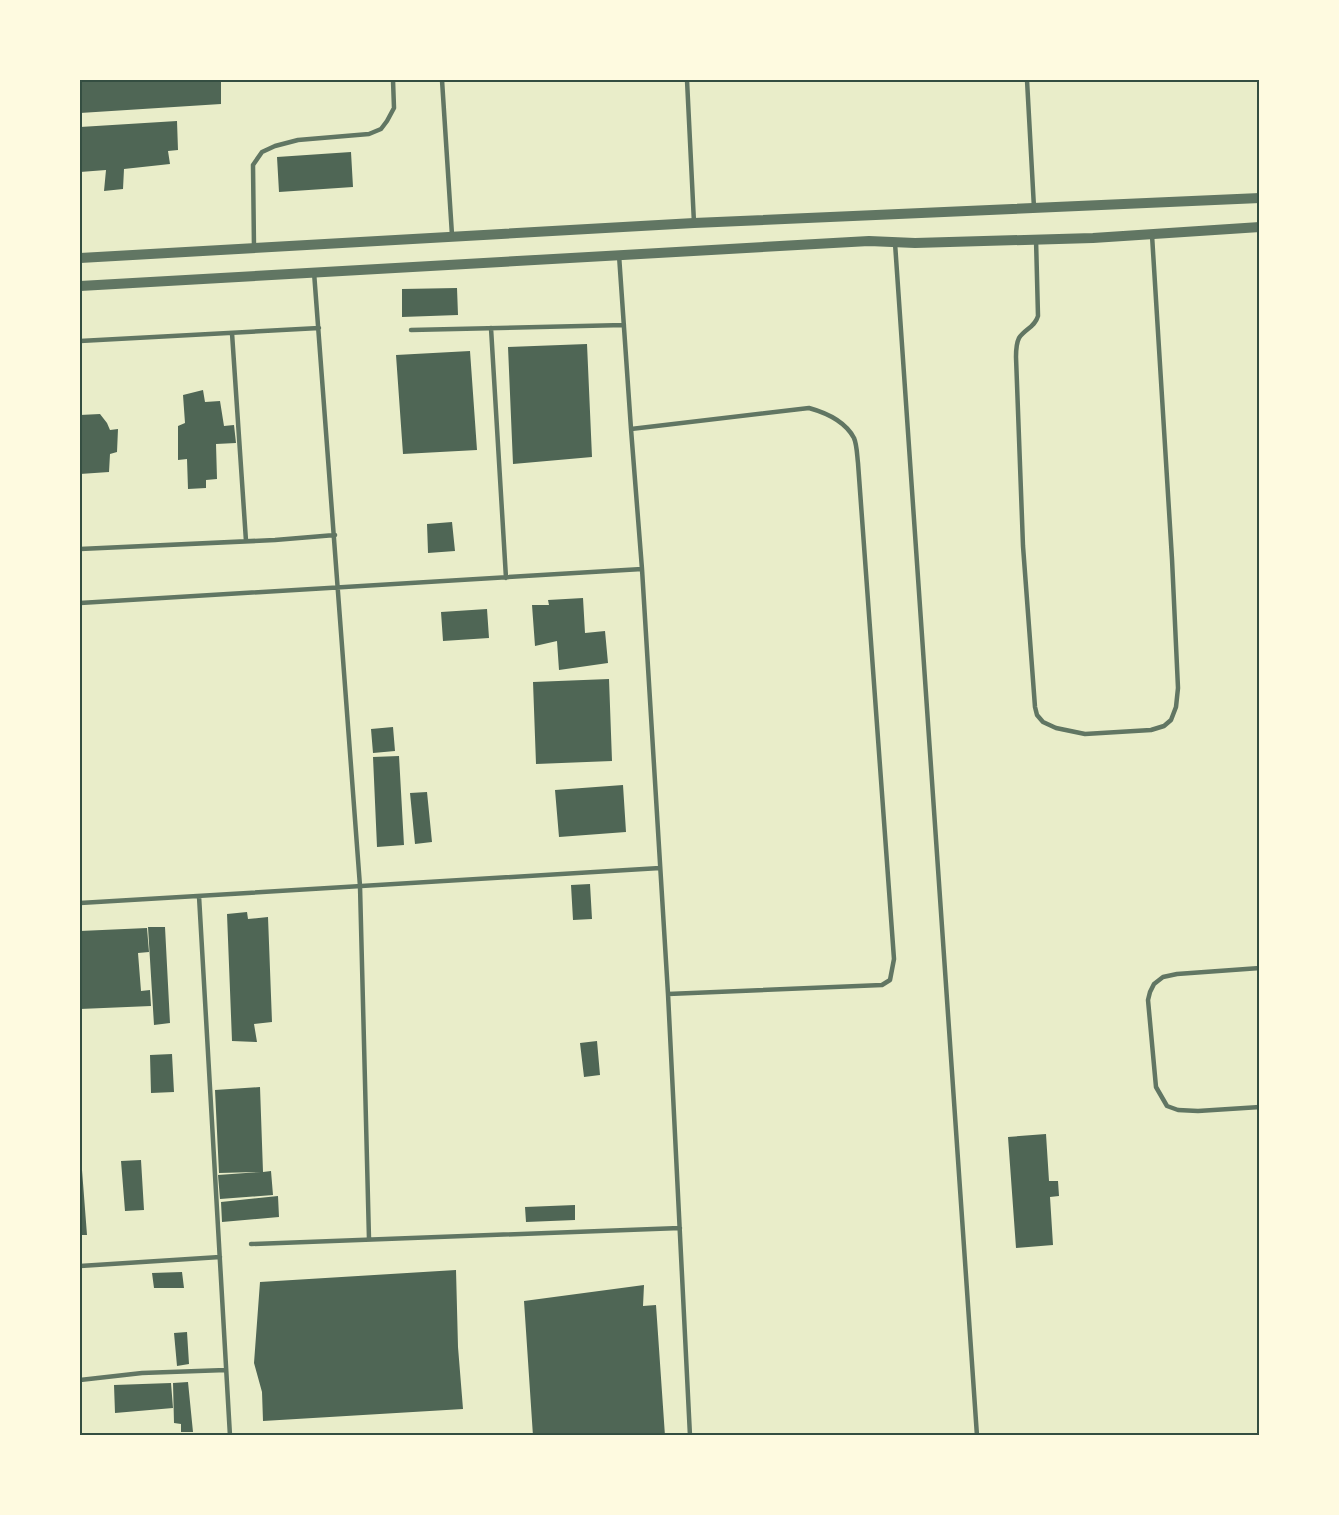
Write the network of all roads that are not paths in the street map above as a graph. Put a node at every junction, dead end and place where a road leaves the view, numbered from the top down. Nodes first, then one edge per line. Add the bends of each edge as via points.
1 (393, 80) edge
2 (442, 80) edge
3 (687, 80) edge
4 (1027, 80) edge
5 (1260, 198) edge
6 (1034, 207) junction
7 (694, 223) junction
8 (1260, 227) edge
9 (1152, 234) junction
10 (452, 237) junction
11 (1036, 239) junction
12 (895, 243) junction
13 (254, 248) junction
14 (619, 254) junction
15 (80, 258) edge
16 (314, 272) junction
17 (80, 286) edge
18 (624, 325) junction
19 (319, 328) junction
20 (491, 328) junction
21 (411, 330) dead end
22 (232, 333) junction
23 (80, 342) edge
24 (631, 429) junction
25 (335, 535) junction
26 (246, 541) junction
27 (80, 549) edge
28 (642, 569) junction
29 (506, 578) junction
30 (339, 588) junction
31 (80, 603) edge
32 (660, 868) junction
33 (360, 886) junction
34 (199, 896) junction
35 (80, 903) edge
36 (1260, 968) edge
37 (668, 994) junction
38 (1260, 1107) edge
39 (680, 1228) junction
40 (369, 1239) junction
41 (252, 1244) dead end
42 (220, 1257) junction
43 (80, 1266) edge
44 (226, 1370) junction
45 (80, 1380) edge
46 (230, 1436) edge
47 (690, 1436) edge
48 (977, 1436) edge

1 - 13 lane via 394,108 381,129 369,134 298,140 275,146 256,159
2 - 10 lane
3 - 7 lane
4 - 6 lane
5 - 6 street
6 - 7 street
7 - 10 street
8 - 9 street
9 - 11 street
9 - 11 lane via 1173,582 1176,707 1171,720 1151,730 1085,734 1043,722 1035,707 1023,546 1016,347 1038,316
10 - 13 street
11 - 12 street
12 - 14 street via 869,241
12 - 48 lane
13 - 15 street
14 - 16 street
14 - 18 lane
16 - 17 street
16 - 19 lane
18 - 20 lane
18 - 24 lane
19 - 22 lane
19 - 25 lane
20 - 21 lane
20 - 29 lane
22 - 23 lane
22 - 26 lane
24 - 28 lane
24 - 37 lane via 809,408 825,412 845,425 855,439 894,959 890,980 882,985
25 - 26 lane
25 - 30 lane
26 - 27 lane
28 - 29 lane
28 - 32 lane
29 - 30 lane
30 - 31 lane
30 - 33 lane
32 - 33 lane
32 - 37 lane
33 - 34 lane
33 - 40 lane
34 - 35 lane
34 - 42 lane
36 - 38 lane via 1163,977 1154,984 1148,1000 1156,1087 1167,1106 1198,1111
37 - 39 lane
39 - 40 lane
39 - 47 lane
40 - 41 lane
42 - 43 lane
42 - 44 lane
44 - 45 lane
44 - 46 lane

